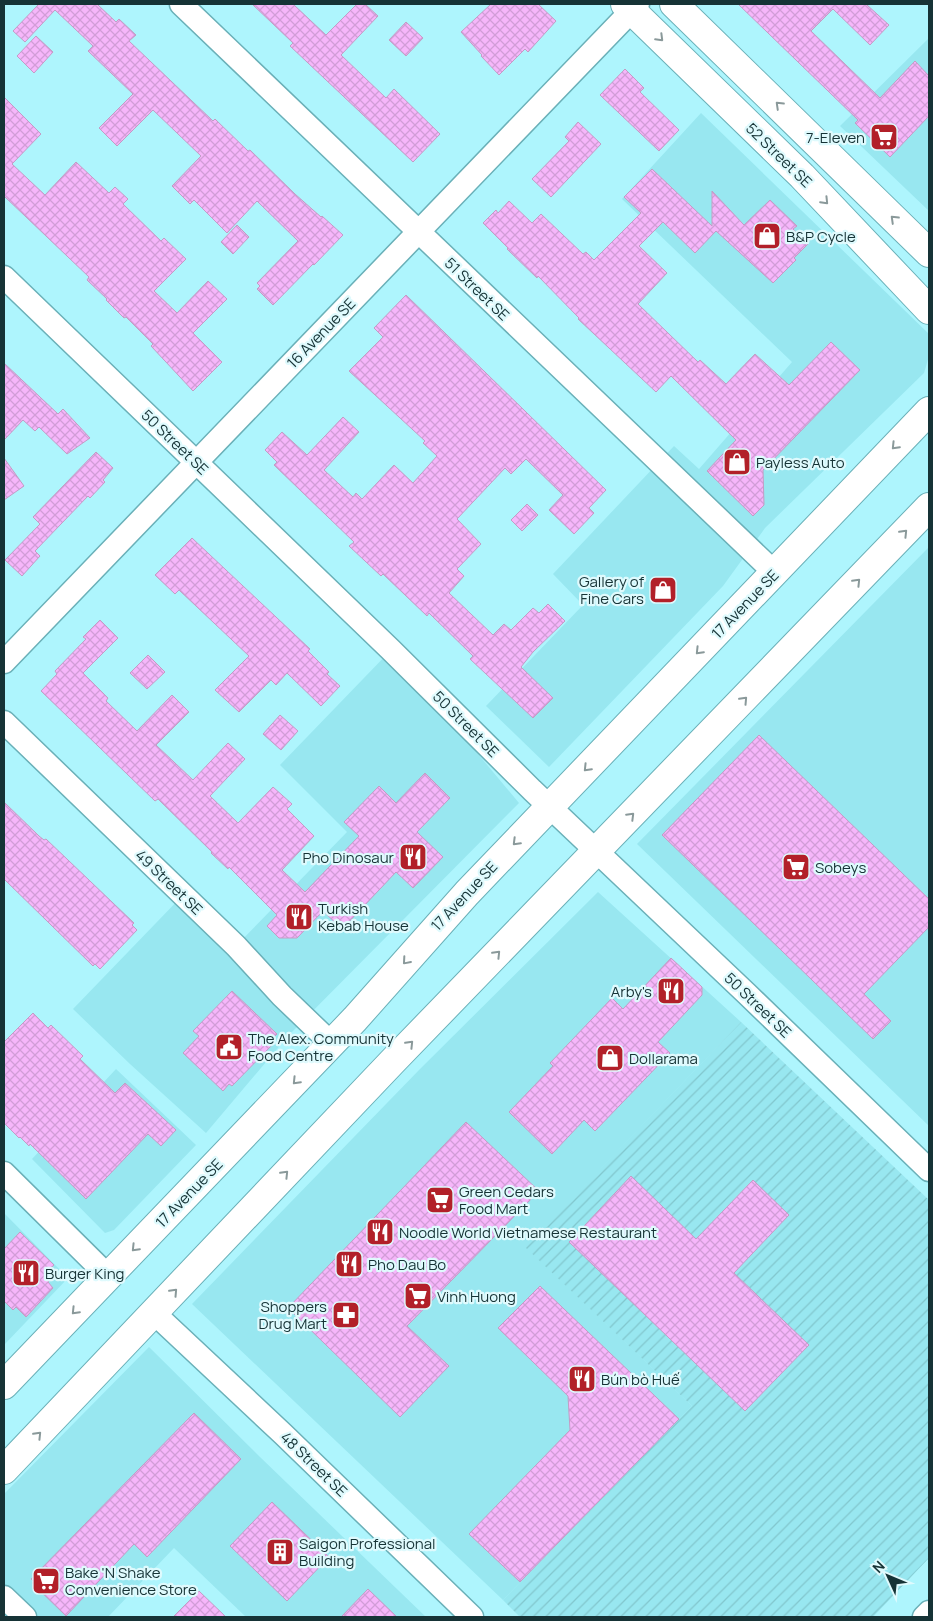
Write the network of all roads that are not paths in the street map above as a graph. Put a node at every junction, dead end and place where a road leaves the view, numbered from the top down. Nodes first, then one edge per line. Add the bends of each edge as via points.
1 (181, 4) edge
2 (674, 4) edge
3 (632, 6) edge
4 (418, 232) junction
5 (929, 253) edge
6 (4, 277) edge
7 (929, 310) edge
8 (929, 411) edge
9 (196, 462) junction
10 (929, 507) edge
11 (774, 572) junction
12 (4, 662) edge
13 (4, 722) edge
14 (550, 807) junction
15 (597, 851) junction
16 (332, 1044) junction
17 (929, 1170) edge
18 (4, 1172) edge
19 (108, 1276) junction
20 (154, 1313) junction
21 (4, 1385) edge
22 (4, 1470) edge
23 (4, 1597) edge
24 (929, 1612) edge
25 (25, 1617) edge
26 (472, 1617) edge
27 (924, 1617) edge

1 - 4 street, 51 Street SE
5 -> 2 main road
3 - 4 street, 16 Avenue SE
3 -> 7 main road, 52 Street SE via 802,176
4 - 9 street, 16 Avenue SE
4 - 11 street, 51 Street SE
6 - 9 street, 50 Street SE
8 -> 11 main road, 17 Avenue SE
9 - 12 street, 16 Avenue SE
9 - 14 street, 50 Street SE
15 -> 10 main road
11 -> 14 main road, 17 Avenue SE
13 - 16 street, 49 Street SE via 236,946
14 - 15 street, 50 Street SE
14 -> 16 main road, 17 Avenue SE via 439,922
15 - 17 street, 50 Street SE
20 -> 15 main road
16 -> 19 main road, 17 Avenue SE
18 - 19 street
19 -> 21 main road, 17 Avenue SE
22 -> 20 main road
20 - 26 street, 48 Street SE
23 - 25 street
24 - 27 street

